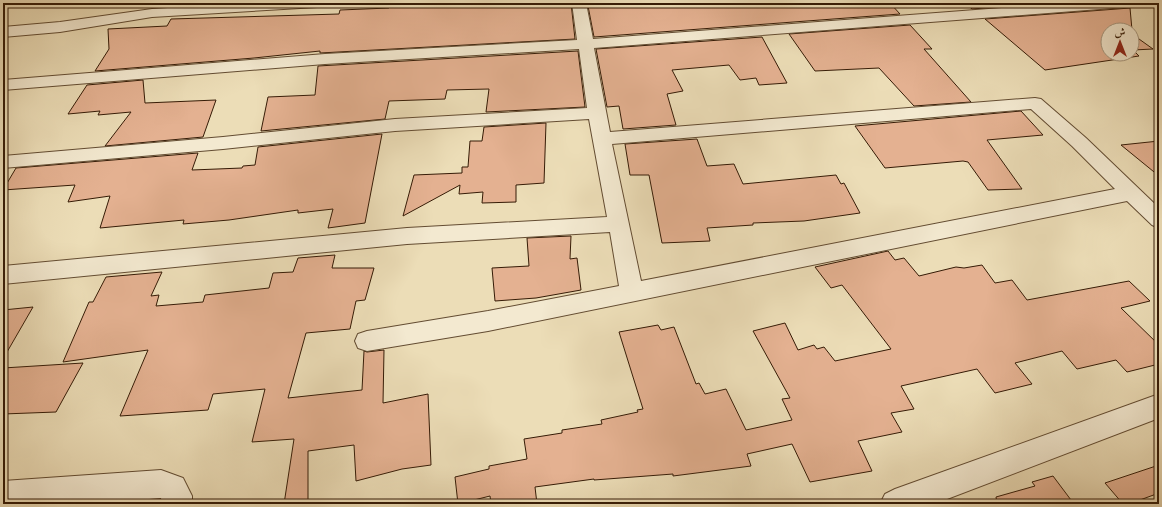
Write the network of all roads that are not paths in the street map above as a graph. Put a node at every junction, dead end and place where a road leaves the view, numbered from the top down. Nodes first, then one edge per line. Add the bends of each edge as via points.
1 (317, 3) edge
2 (579, 3) edge
3 (1126, 3) edge
4 (3, 32) edge
5 (585, 44) junction
6 (3, 85) edge
7 (597, 113) junction
8 (602, 139) junction
9 (3, 162) edge
10 (1131, 193) junction
11 (1159, 220) edge
12 (619, 224) junction
13 (3, 275) edge
14 (632, 292) junction
15 (367, 341) dead end
16 (1159, 406) edge
17 (3, 496) edge
18 (177, 504) edge
19 (895, 504) edge

1 - 4 street via 152,13
2 - 5 street
3 - 5 street
5 - 6 street via 325,59
5 - 7 street
7 - 8 street
7 - 9 street via 395,125
8 - 10 street via 1036,102
8 - 12 street
10 - 11 street
10 - 14 street
12 - 13 street via 407,236
12 - 14 street
14 - 15 street via 488,321
16 - 19 street
17 - 18 street via 161,484 173,488

